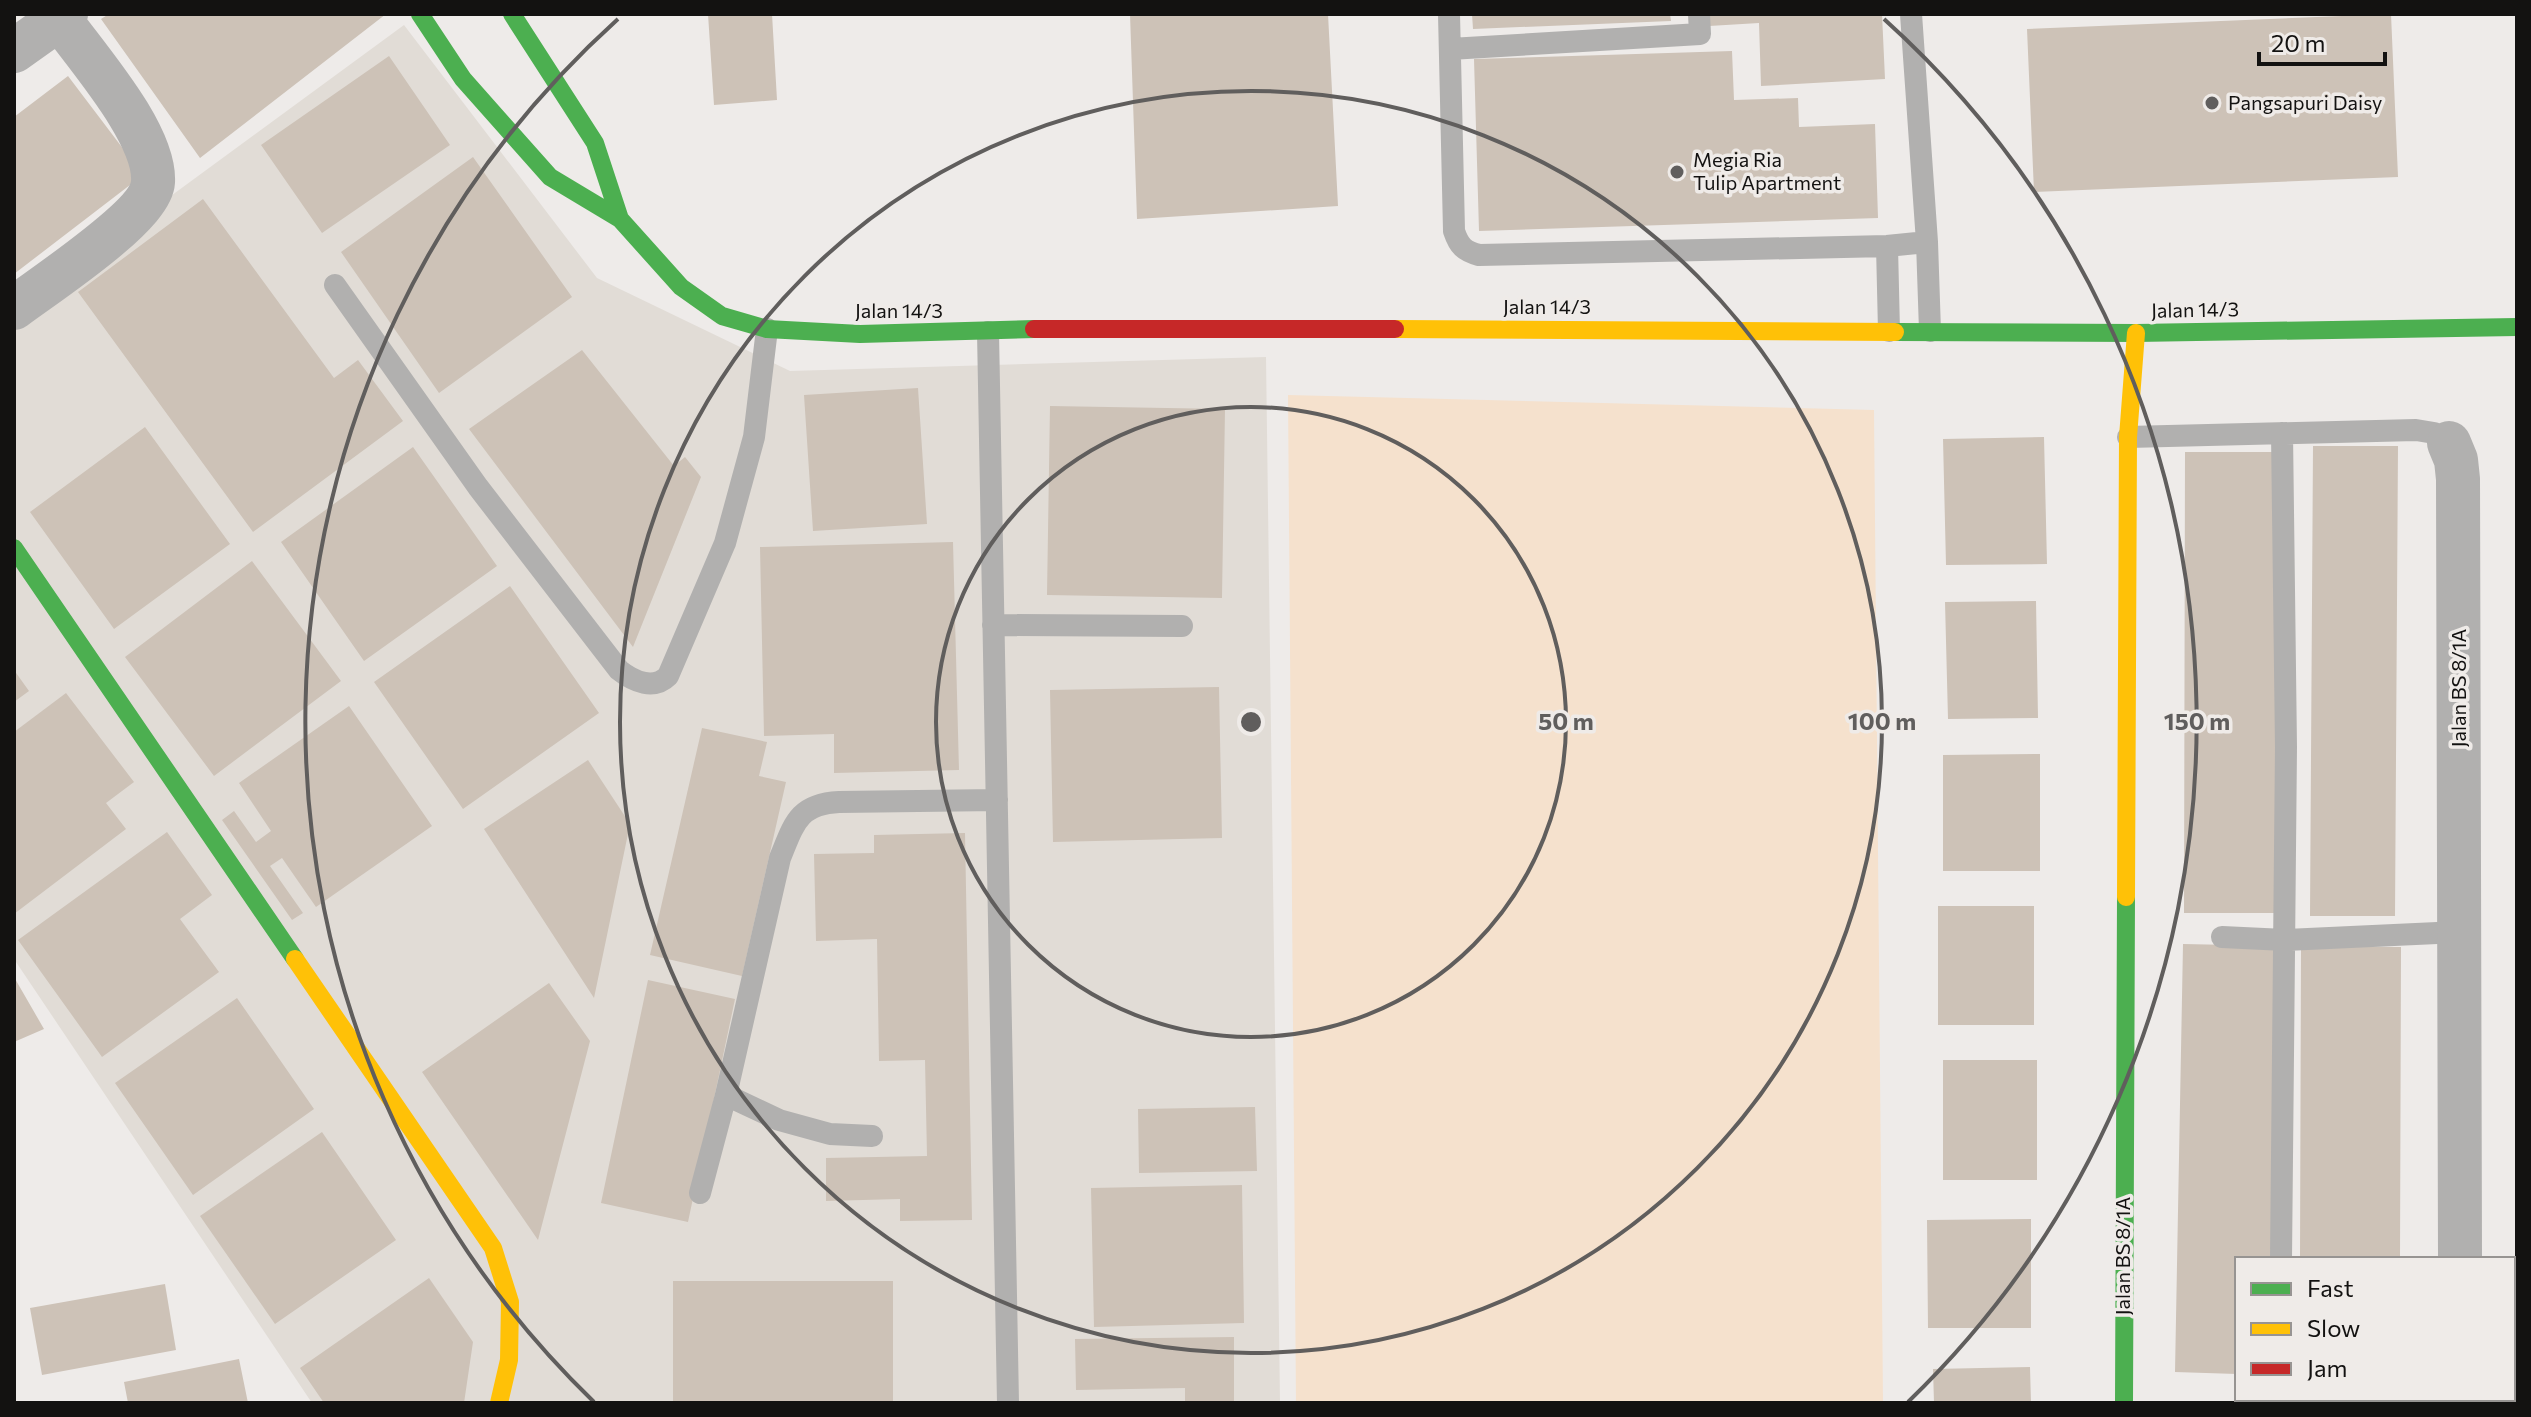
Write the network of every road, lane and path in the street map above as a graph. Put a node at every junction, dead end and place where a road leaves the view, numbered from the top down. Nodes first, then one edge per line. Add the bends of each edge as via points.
1 (420, 14) edge
2 (512, 14) edge
3 (1449, 14) edge
4 (1699, 14) edge
5 (1911, 14) edge
6 (61, 16) edge
7 (1450, 49) junction
8 (14, 51) edge
9 (620, 219) junction
10 (1927, 242) junction
11 (1887, 246) junction
12 (335, 285) dead end
13 (14, 308) edge
14 (2517, 327) edge
15 (767, 329) junction
16 (1889, 331) junction
17 (1930, 331) junction
18 (988, 332) junction
19 (2136, 333) junction
20 (2282, 433) junction
21 (2128, 437) junction
22 (2449, 443) joint
23 (14, 548) edge
24 (993, 625) junction
25 (1182, 626) dead end
26 (997, 800) junction
27 (2459, 932) junction
28 (2222, 937) dead end
29 (2285, 940) junction
30 (726, 1095) junction
31 (872, 1136) dead end
32 (700, 1193) dead end
33 (2281, 1257) edge
34 (2460, 1257) edge
35 (499, 1403) edge
36 (1008, 1403) edge
37 (2124, 1403) edge

1 - 9 street, Jalan 14/3 via 463,79 550,177
2 - 9 street, Jalan 14/3 via 595,143
3 - 7 lane
4 - 7 lane via 1700,34
5 - 10 lane
6 - 8 street
6 - 13 street via 136,126 149,154 153,184 137,213
7 - 11 lane via 1454,231 1467,252
9 - 15 street, Jalan 14/3 via 681,287 722,316
10 - 11 lane
10 - 17 lane
11 - 16 lane
12 - 15 lane via 478,487 619,670 651,684 668,676 725,543 754,437
14 - 19 street, Jalan 14/3
15 - 18 street, Jalan 14/3
16 - 17 street, Jalan 14/3
16 - 18 street, Jalan 14/3
17 - 19 street, Jalan 14/3
18 - 24 lane
19 - 21 street, Jalan BS 8/1A
20 - 21 lane, Jalan BS 8/1A
20 - 22 lane, Jalan BS 8/1A via 2416,430
20 - 29 lane
21 - 37 street, Jalan BS 8/1A
22 - 27 street, Jalan BS 8/1A via 2458,479
23 - 35 street via 493,1248 510,1302 509,1360
24 - 25 lane
24 - 26 lane
26 - 30 lane via 819,803 805,811 780,858
26 - 36 lane
27 - 29 lane
27 - 34 street, Jalan BS 8/1A
28 - 29 lane
29 - 33 lane
30 - 31 lane via 779,1120 830,1134
30 - 32 lane

